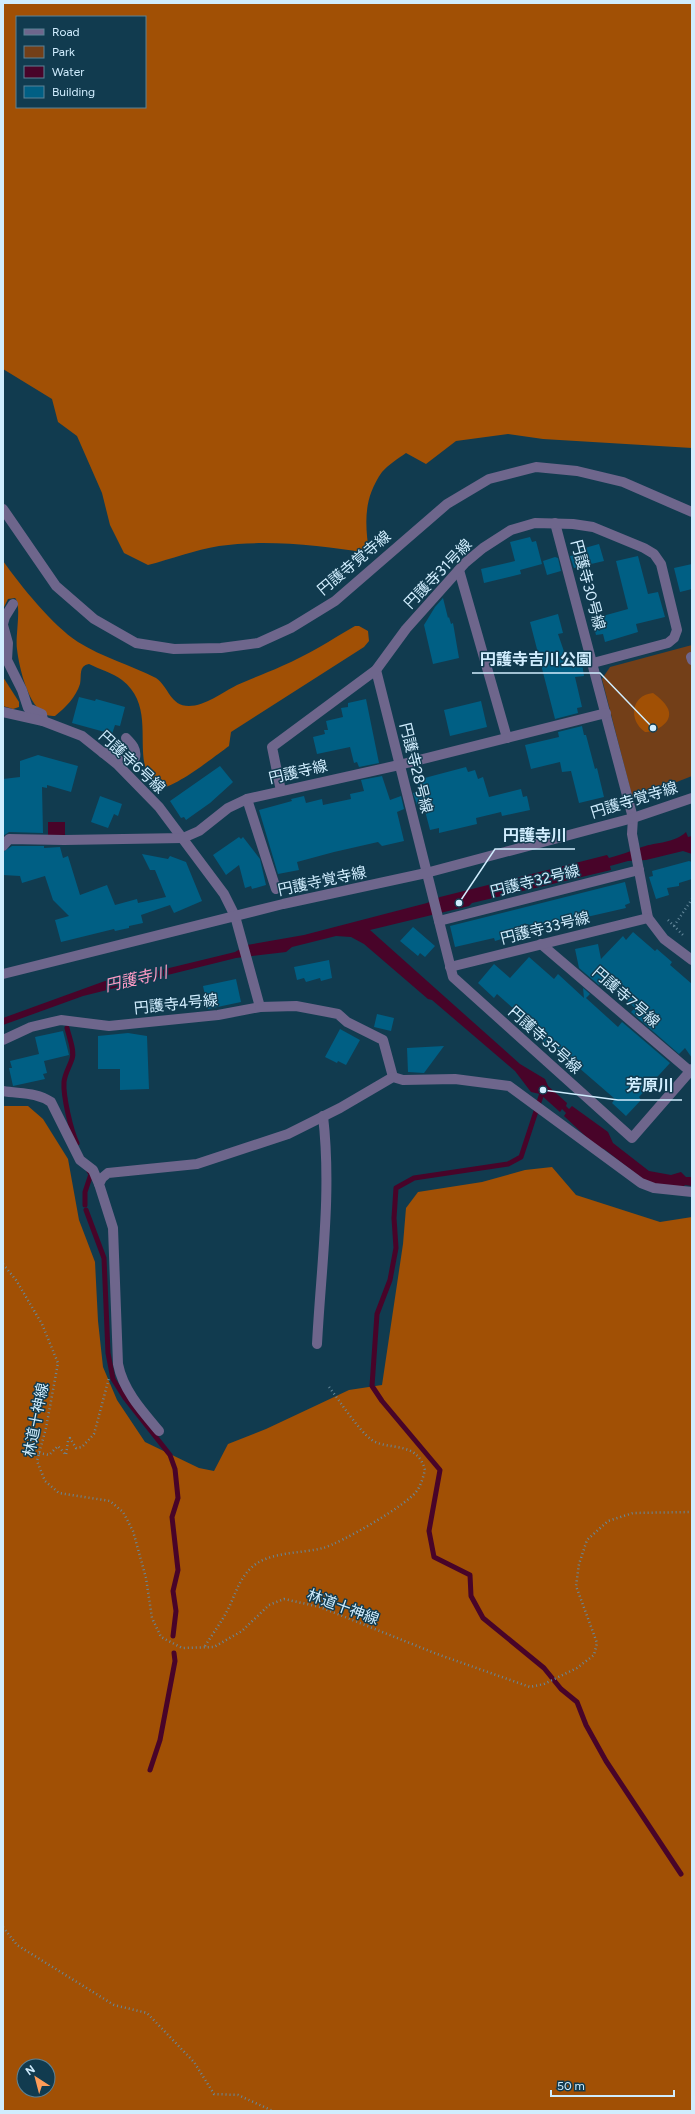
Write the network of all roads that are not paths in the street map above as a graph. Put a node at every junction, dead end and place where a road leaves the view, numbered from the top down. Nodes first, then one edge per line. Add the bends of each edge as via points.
1 (3, 509) edge
2 (692, 512) edge
3 (555, 523) junction
4 (460, 570) junction
5 (13, 604) dead end
6 (3, 624) edge
7 (593, 662) junction
8 (376, 670) junction
9 (3, 712) edge
10 (606, 713) junction
11 (43, 721) junction
12 (126, 738) dead end
13 (507, 738) junction
14 (102, 753) junction
15 (399, 765) junction
16 (281, 791) junction
17 (692, 798) edge
18 (247, 799) junction
19 (633, 818) junction
20 (182, 838) junction
21 (3, 846) edge
22 (639, 867) junction
23 (426, 874) junction
24 (276, 889) dead end
25 (235, 916) junction
26 (648, 918) junction
27 (438, 921) junction
28 (541, 944) junction
29 (692, 960) edge
30 (450, 967) junction
31 (3, 974) edge
32 (260, 1007) junction
33 (3, 1040) edge
34 (691, 1071) edge
35 (393, 1077) junction
36 (3, 1091) edge
37 (323, 1116) junction
38 (99, 1184) junction
39 (692, 1192) edge
40 (317, 1344) dead end
41 (159, 1430) dead end

1 - 2 street, 円護寺覚寺線 via 56,586 94,619 136,643 174,649 221,648 258,643 291,628 336,601 447,504 489,479 536,467 577,471 623,482
3 - 4 street, 円護寺31号線 via 535,523 511,530 483,548
3 - 7 street, 円護寺30号線
3 - 7 street, 円護寺31号線 via 593,527 654,554 661,564 677,630 674,638 668,643
4 - 8 street, 円護寺31号線 via 406,629
4 - 13 street
5 - 6 street via 4,617
6 - 11 street via 8,643 9,666 28,708 42,714
7 - 10 street, 円護寺30号線
8 - 15 street, 円護寺28号線
8 - 16 street, 円護寺31号線 via 272,747
9 - 11 street, 円護寺6号線
10 - 13 street, 円護寺線
10 - 19 street, 円護寺30号線
11 - 14 street, 円護寺6号線 via 82,736
12 - 14 street via 134,746 135,758 131,760 109,752
13 - 15 street, 円護寺線
14 - 20 street, 円護寺6号線 via 117,764 159,807
15 - 16 street, 円護寺線
15 - 23 street, 円護寺28号線
16 - 18 street, 円護寺線
17 - 19 street, 円護寺覚寺線
18 - 20 street, 円護寺線 via 228,808 199,831
18 - 24 street
19 - 22 street via 632,834
19 - 23 street, 円護寺覚寺線
20 - 21 street, 円護寺線 via 9,839
20 - 25 street, 円護寺6号線 via 224,894
22 - 26 street
22 - 27 street, 円護寺32号線
23 - 25 street, 円護寺覚寺線
23 - 27 street, 円護寺35号線
25 - 31 street, 円護寺覚寺線
25 - 32 street
26 - 28 street, 円護寺33号線
26 - 29 street via 664,939
27 - 30 street, 円護寺35号線
28 - 30 street, 円護寺33号線
28 - 34 street, 円護寺7号線
30 - 34 street, 円護寺35号線 via 453,977 632,1138
32 - 33 street, 円護寺4号線 via 218,1015 110,1026 61,1020 31,1027
32 - 35 street, 円護寺4号線 via 296,1006 338,1014 347,1022 383,1040
35 - 37 street
35 - 39 street via 403,1080 455,1079 510,1086 641,1183 654,1188
36 - 38 street via 26,1092 52,1102 80,1160 93,1170
37 - 38 street via 288,1134 197,1164 108,1173
37 - 40 street via 327,1194
38 - 41 street via 113,1228 120,1376 129,1392

